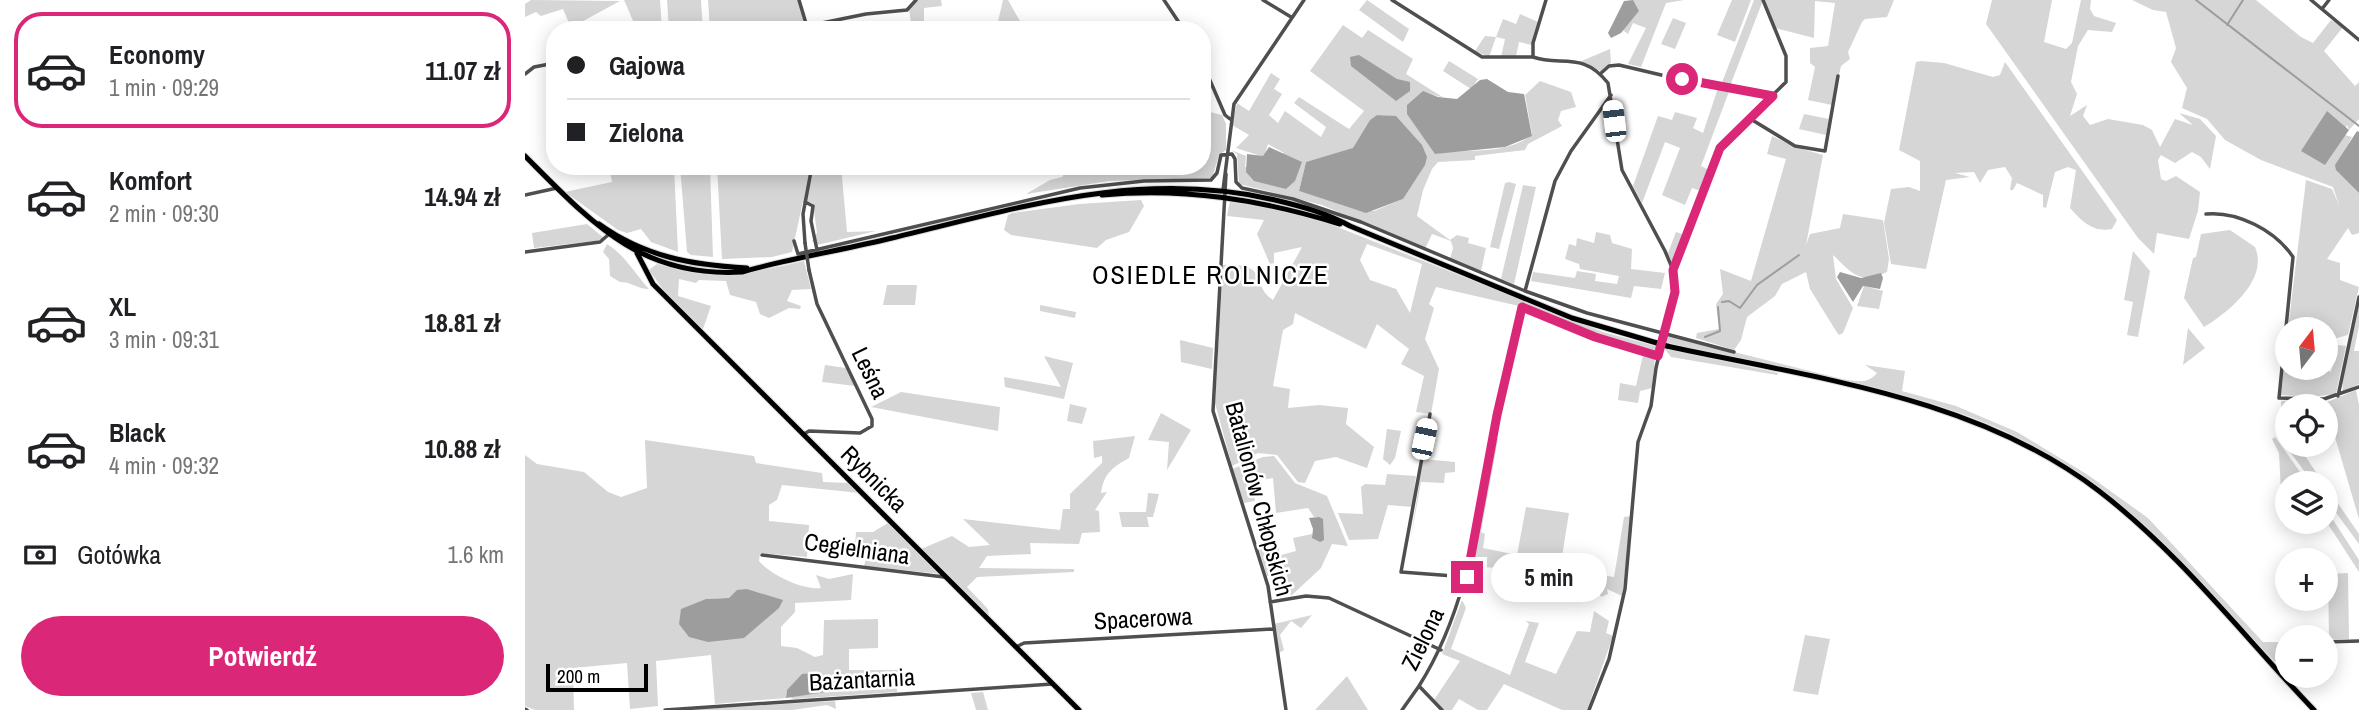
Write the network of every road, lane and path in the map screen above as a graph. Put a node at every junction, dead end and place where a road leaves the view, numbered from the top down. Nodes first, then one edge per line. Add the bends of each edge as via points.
1 (799, 0) edge
2 (916, 0) edge
3 (1164, 0) edge
4 (1263, 0) edge
5 (1304, 0) edge
6 (1392, 0) edge
7 (1546, 0) edge
8 (1763, 0) edge
9 (2311, 0) edge
10 (2329, 0) edge
11 (2322, 9) junction
12 (1292, 18) junction
13 (805, 21) edge
14 (836, 21) edge
15 (1178, 21) edge
16 (2359, 40) edge
17 (1533, 57) junction
18 (546, 65) edge
19 (525, 74) edge
20 (1600, 74) junction
21 (1839, 76) dead end
22 (1211, 83) edge
23 (1611, 95) junction
24 (1773, 96) junction
25 (1749, 118) junction
26 (1230, 119) junction
27 (1227, 154) junction
28 (525, 156) edge
29 (810, 175) edge
30 (557, 188) junction
31 (1225, 194) junction
32 (525, 195) edge
33 (805, 202) junction
34 (585, 214) junction
35 (2206, 214) dead end
36 (608, 235) junction
37 (794, 241) dead end
38 (817, 250) junction
39 (639, 251) junction
40 (525, 252) edge
41 (656, 255) junction
42 (646, 256) junction
43 (662, 262) junction
44 (644, 267) junction
45 (754, 268) junction
46 (1673, 270) junction
47 (1525, 291) junction
48 (2359, 297) edge
49 (1665, 332) junction
50 (1734, 352) dead end
51 (1658, 356) junction
52 (2359, 387) edge
53 (2279, 394) edge
54 (2338, 396) joint
55 (1430, 414) dead end
56 (804, 434) junction
57 (762, 555) dead end
58 (946, 577) junction
59 (1467, 577) junction
60 (1270, 602) junction
61 (1274, 629) junction
62 (2359, 641) edge
63 (2338, 642) edge
64 (1016, 647) junction
65 (1441, 650) junction
66 (1052, 684) junction
67 (1419, 685) junction
68 (665, 710) edge
69 (673, 710) edge
70 (1079, 710) edge
71 (1286, 710) edge
72 (1402, 710) edge
73 (1442, 710) edge
74 (1589, 710) edge
75 (2314, 710) edge

1 - 13 street
2 - 14 street via 907,10
3 - 15 street
4 - 12 street
5 - 12 street
6 - 17 street via 1482,57
7 - 17 street
8 - 24 street via 1789,66 1786,84
9 - 11 street
10 - 11 street
11 - 16 street
12 - 26 street via 1237,99
17 - 20 street via 1569,60
18 - 19 street
20 - 23 street
20 - 24 street via 1619,65
21 - 25 street via 1825,152 1795,146
22 - 26 street
23 - 46 street via 1622,170
23 - 47 street via 1559,173
24 - 25 street
25 - 46 street via 1720,148
26 - 27 street, Batalionów Chłopskich
27 - 31 street, Batalionów Chłopskich
27 - 38 street via 1221,155 1211,180 1080,188
27 - 47 street via 1235,157 1235,179 1240,187 1361,222
28 - 30 main road
29 - 33 street
30 - 32 street
30 - 34 main road
31 - 45 main road via 1088,195
31 - 60 street, Batalionów Chłopskich via 1213,411
31 - 75 main road, bridge via 1350,226 1572,318 1657,344 1929,405 2022,442 2125,511
33 - 38 street via 813,206
33 - 56 street, Leśna, bridge via 805,243 817,304 872,426 865,432
34 - 36 main road
34 - 39 main road
35 - 53 street via 2244,220 2271,235 2294,257
36 - 39 main road
36 - 40 street via 600,242
37 - 38 street via 798,254
39 - 41 main road
39 - 42 main road
39 - 44 main road, Rybnicka
41 - 42 main road
41 - 45 main road via 701,266
42 - 43 main road
42 - 44 main road
43 - 44 main road
43 - 45 main road via 714,272
44 - 56 main road, Rybnicka
46 - 49 street via 1675,292
47 - 49 street via 1629,326
48 - 54 street
49 - 50 street
49 - 51 street
51 - 59 street, Zielona via 1522,307
51 - 74 street via 1651,406 1638,442 1627,580 1611,652
52 - 54 street
55 - 59 street via 1401,572
56 - 58 main road, Rybnicka
57 - 58 street, Cegielniana
58 - 64 main road, Rybnicka
59 - 65 street, Zielona
60 - 61 street, Batalionów Chłopskich
60 - 65 street via 1306,596 1329,598
61 - 64 street, Spacerowa
61 - 71 street, Batalionów Chłopskich
62 - 63 street
64 - 66 main road, Rybnicka
65 - 67 street, Zielona
66 - 69 street, Bażantarnia
66 - 70 main road, Rybnicka
67 - 72 street
67 - 73 street, Zielona
68 - 69 street, Bażantarnia

